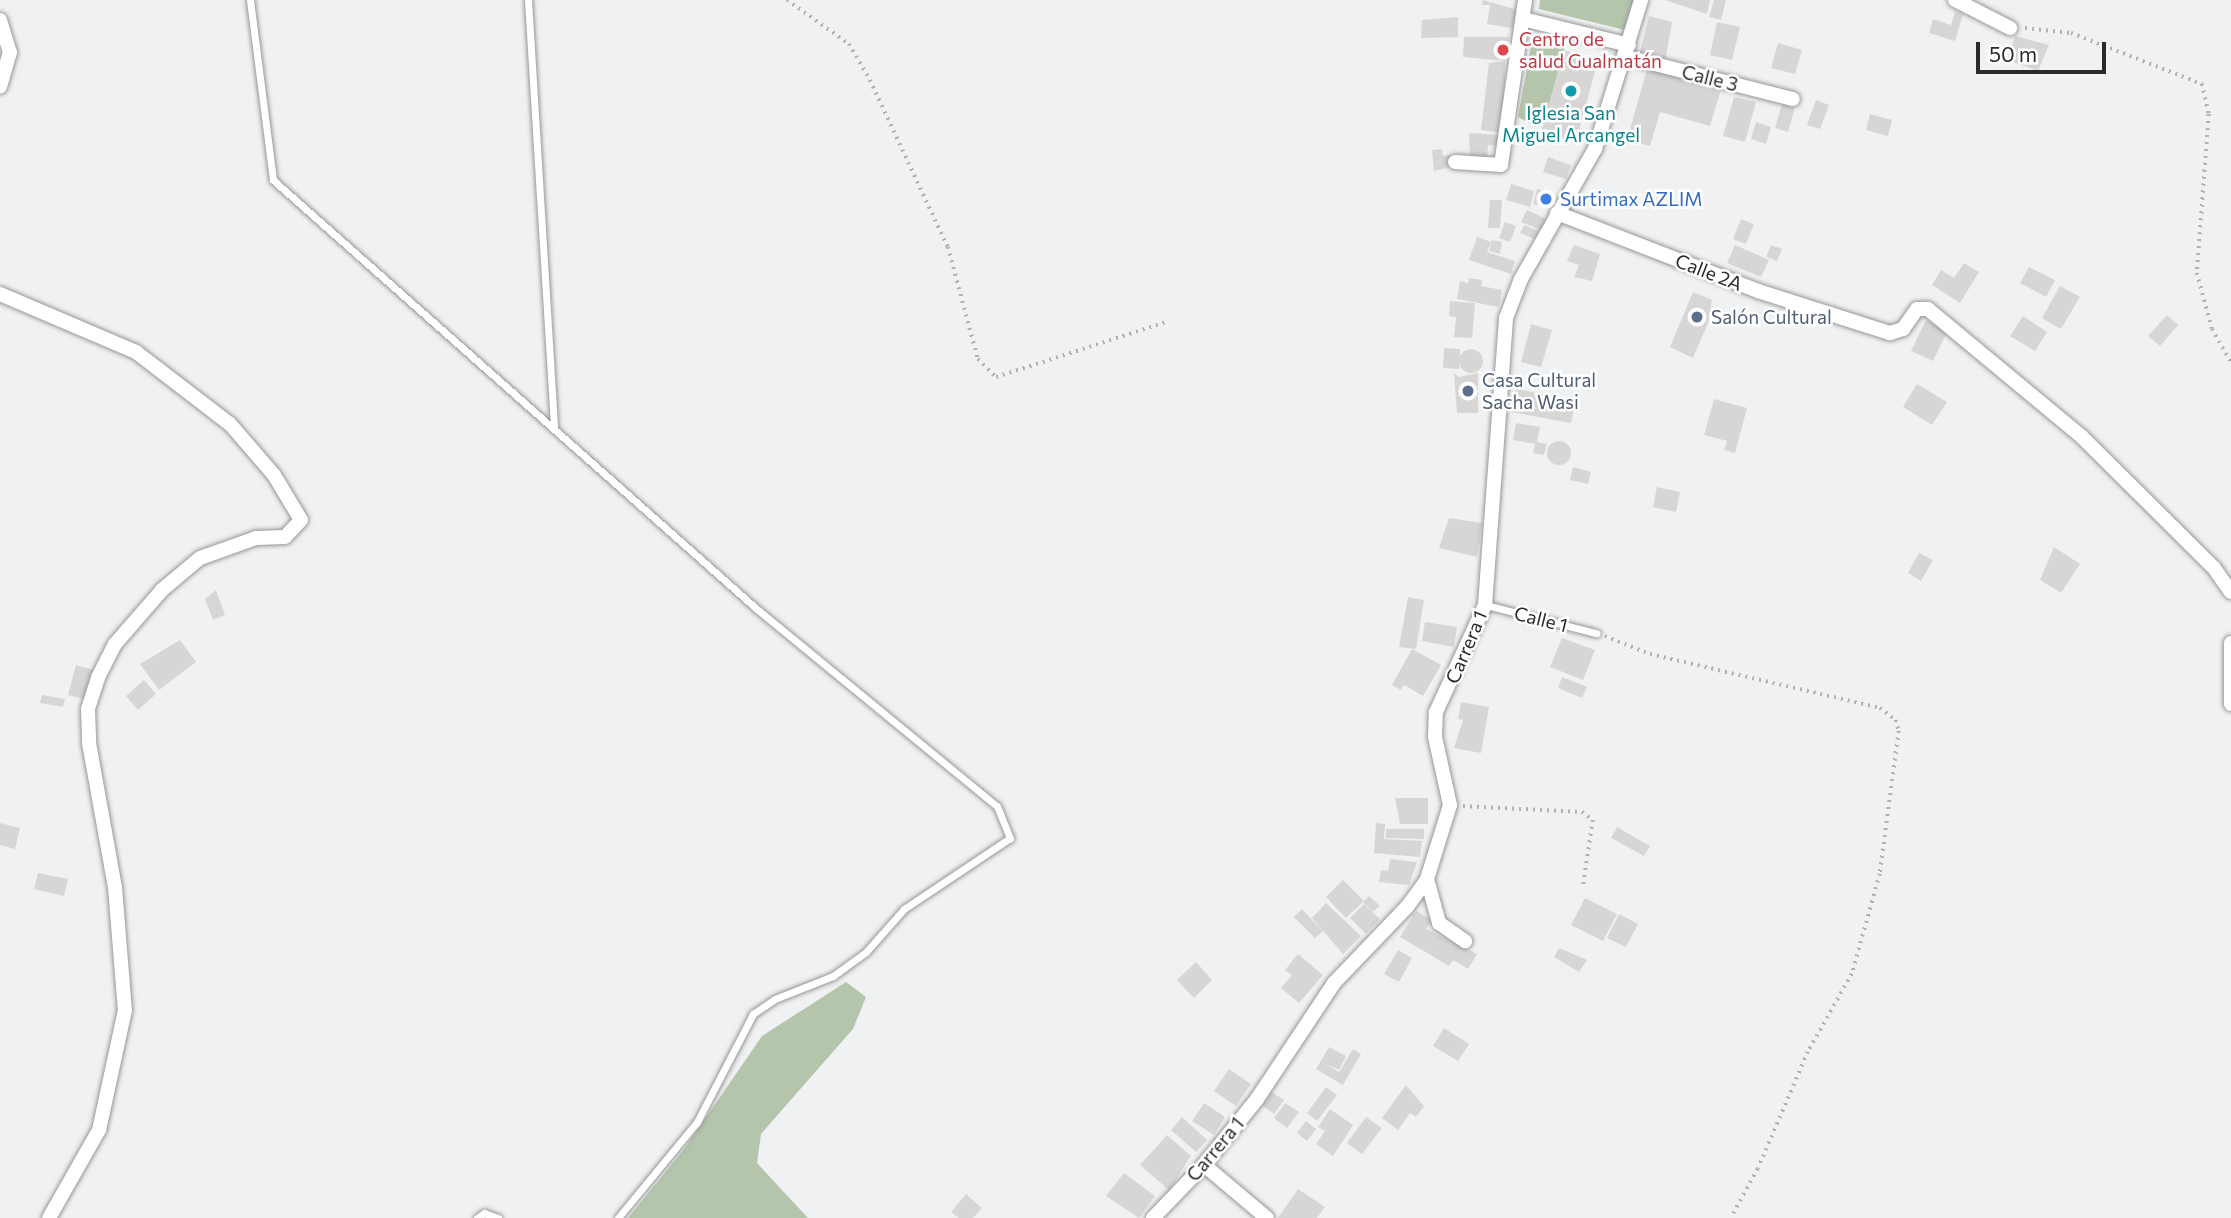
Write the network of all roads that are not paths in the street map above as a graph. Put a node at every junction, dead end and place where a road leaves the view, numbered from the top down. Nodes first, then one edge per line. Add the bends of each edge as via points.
1 (250, 0) edge
2 (528, 0) edge
3 (1525, 0) edge
4 (1640, 0) edge
5 (1955, 0) edge
6 (1523, 19) junction
7 (0, 20) edge
8 (2010, 28) road end
9 (1628, 51) junction
10 (0, 88) edge
11 (1793, 99) dead end
12 (1455, 162) dead end
13 (1557, 213) junction
14 (0, 294) edge
15 (554, 429) junction
16 (2231, 592) edge
17 (1485, 604) junction
18 (1596, 633) road end
19 (2231, 643) edge
20 (2231, 704) edge
21 (1427, 879) junction
22 (1465, 941) dead end
23 (1204, 1164) junction
24 (49, 1218) edge
25 (477, 1218) edge
26 (498, 1218) edge
27 (618, 1218) edge
28 (1153, 1218) edge
29 (1268, 1218) edge

1 - 15 lane via 273,180
2 - 15 lane
3 - 6 street
4 - 9 street, Carrera 1
5 - 8 street
6 - 9 street, Calle 3
6 - 12 street via 1500,165
7 - 10 street via 10,52
9 - 11 street, Calle 3
9 - 13 street, Carrera 1 via 1595,149
13 - 16 street, Calle 2A via 1758,291 1891,332 1903,329 1917,309 1928,309 2012,374 2081,436 2214,568
13 - 17 street, Carrera 1 via 1506,318
14 - 24 street via 136,352 230,424 274,475 301,520 285,537 256,538 200,558 162,590 115,644 98,678 88,709 89,743 115,887 125,1010 99,1130
15 - 27 lane via 758,610 997,806 1010,838 904,909 866,952 833,976 775,999 754,1014 696,1122
17 - 18 lane, Calle 1
17 - 21 street, Carrera 1 via 1436,712 1435,737 1450,805
19 - 20 street
21 - 22 street via 1439,923
21 - 23 street, Carrera 1 via 1334,983 1257,1099
23 - 28 street, Carrera 1
23 - 29 street
25 - 26 lane via 484,1213

